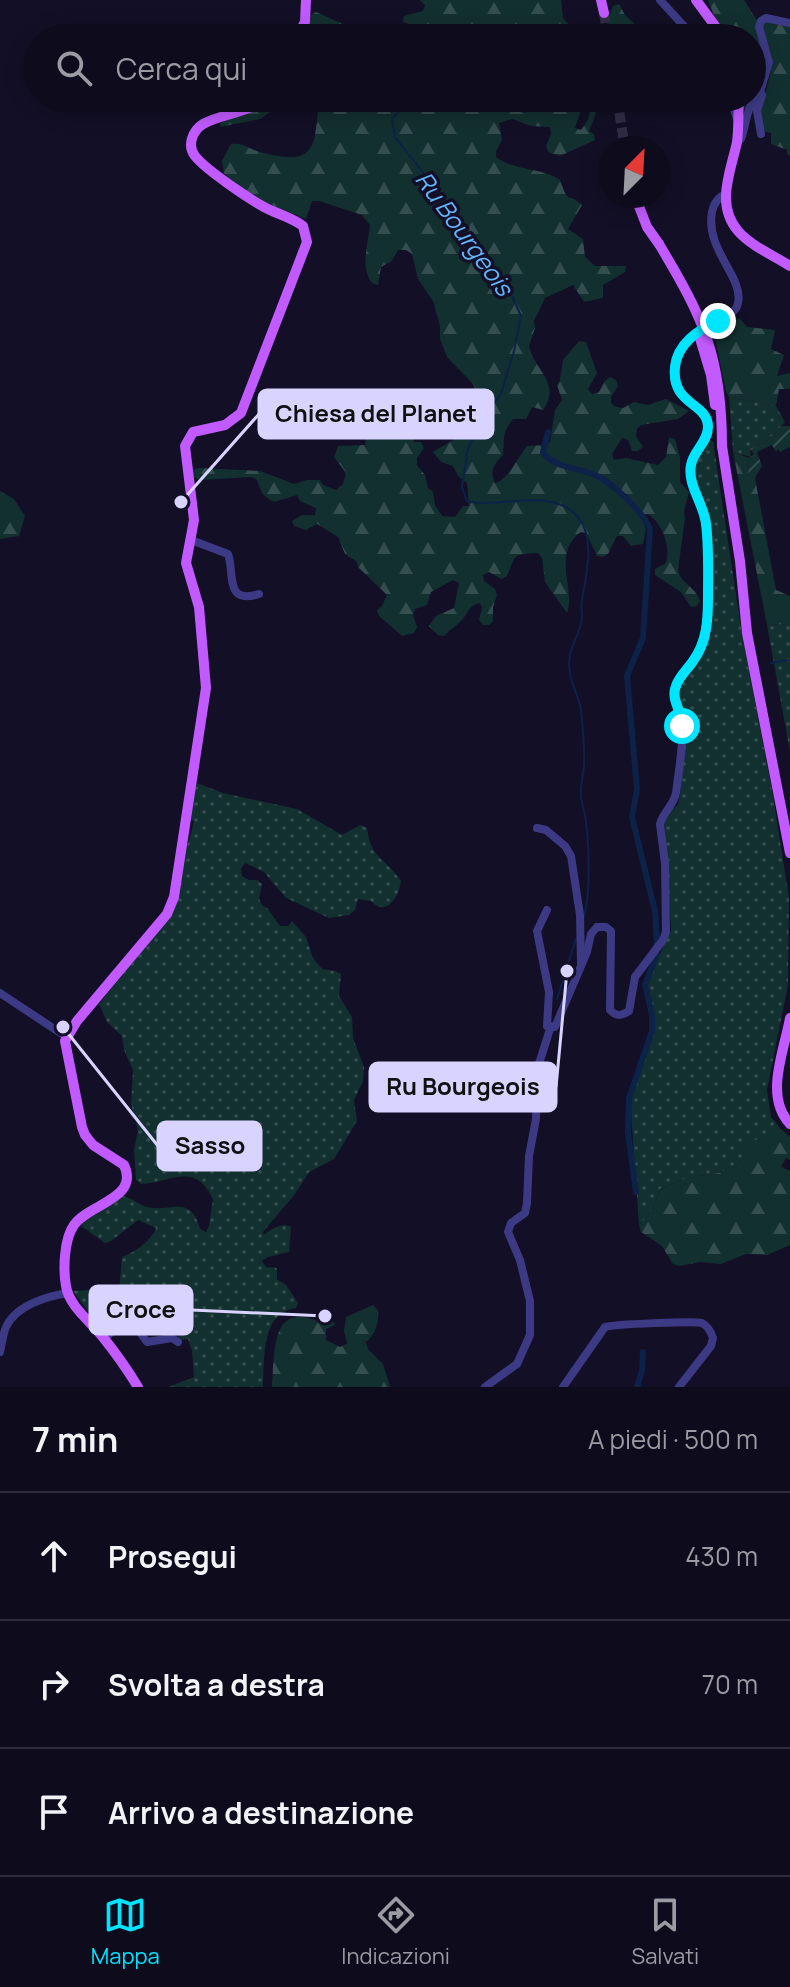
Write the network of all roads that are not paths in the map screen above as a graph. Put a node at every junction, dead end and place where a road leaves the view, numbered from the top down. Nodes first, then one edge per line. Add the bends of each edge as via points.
1 (306, 0) edge
2 (601, 0) edge
3 (660, 0) edge
4 (696, 0) edge
5 (604, 13) tunnel mouth
6 (790, 23) edge
7 (304, 24) edge
8 (682, 24) edge
9 (714, 24) edge
10 (760, 24) edge
11 (766, 52) edge
12 (766, 72) edge
13 (241, 112) edge
14 (735, 112) edge
15 (738, 112) edge
16 (747, 112) edge
17 (758, 112) edge
18 (737, 119) junction
19 (761, 134) dead end
20 (738, 138) junction
21 (726, 194) junction
22 (640, 208) edge
23 (790, 266) edge
24 (191, 540) junction
25 (259, 594) dead end
26 (537, 828) dead end
27 (790, 853) edge
28 (547, 910) dead end
29 (581, 963) junction
30 (0, 993) edge
31 (790, 1018) edge
32 (550, 1029) junction
33 (65, 1036) junction
34 (790, 1124) edge
35 (67, 1288) junction
36 (104, 1338) junction
37 (178, 1342) dead end
38 (0, 1352) edge
39 (138, 1387) edge
40 (485, 1387) edge
41 (563, 1387) edge
42 (679, 1387) edge

1 - 7 main road
2 - 5 main road
3 - 8 street
4 - 9 main road
6 - 10 street via 766,18
11 - 12 street
13 - 24 main road via 203,125 194,134 194,155 263,207 294,219 303,226 307,242 241,413 225,425 193,432 186,442 194,520
14 - 18 street
15 - 18 main road
16 - 20 street
17 - 19 street
18 - 20 main road
20 - 21 main road
21 - 23 main road via 737,230
21 - 29 street via 715,203 711,231 738,305 688,340 675,364 675,387 708,423 691,464 706,524 708,597 703,644 674,693 683,717 675,800 660,824 667,927 635,977 629,1011 622,1016 610,1010 611,931 597,927
22 - 27 main road, bridge via 699,315 712,350 747,633
24 - 25 street via 228,554 235,592
24 - 33 main road via 186,563 199,607 206,688 174,897 167,914
26 - 29 street via 546,830 571,856
28 - 32 street via 537,931 548,977
29 - 32 street
30 - 33 street
31 - 34 main road via 776,1087 777,1103
32 - 40 street via 537,1070 525,1213 508,1232 527,1291 530,1335 517,1364
33 - 35 main road via 82,1127 89,1141 127,1171 121,1192 73,1226
35 - 36 main road
35 - 38 street via 11,1319
36 - 37 street via 128,1320 147,1342
36 - 39 main road
41 - 42 street via 605,1327 702,1323 710,1329 711,1346

